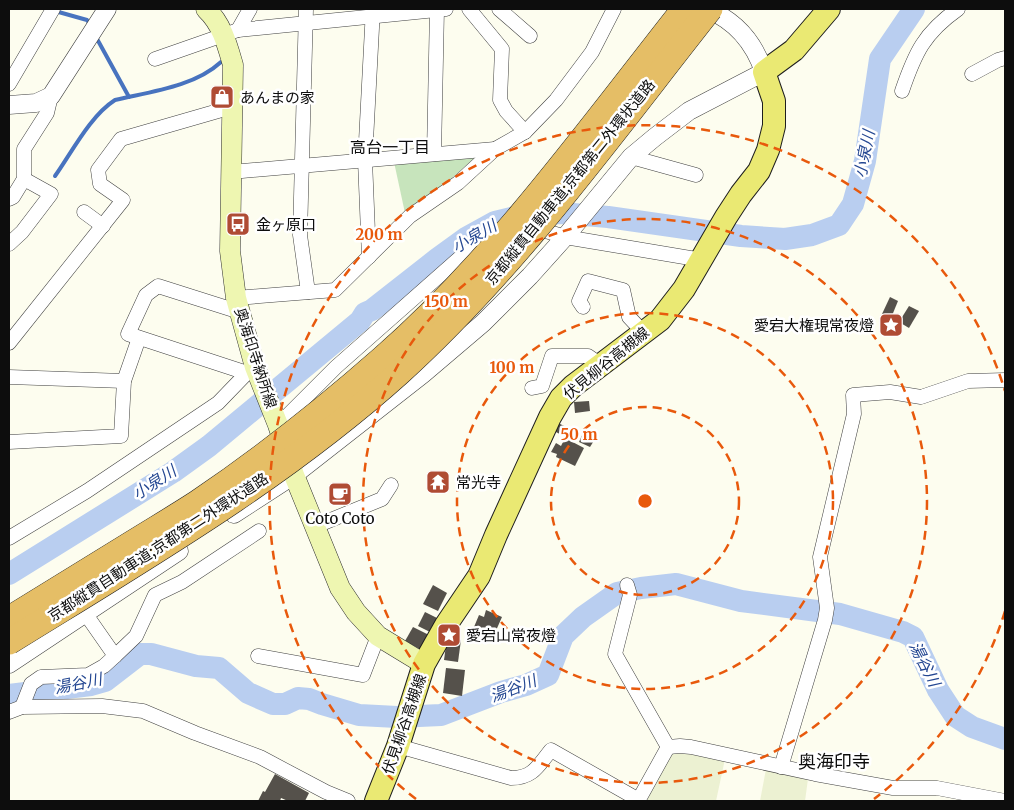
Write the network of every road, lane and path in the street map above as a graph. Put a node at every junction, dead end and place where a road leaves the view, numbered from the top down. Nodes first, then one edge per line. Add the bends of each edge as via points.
1 (53, 9) edge
2 (107, 9) edge
3 (206, 9) edge
4 (250, 9) edge
5 (440, 9) edge
6 (469, 9) edge
7 (499, 9) edge
8 (614, 9) edge
9 (684, 9) edge
10 (708, 9) edge
11 (830, 9) edge
12 (958, 9) edge
13 (373, 12) edge
14 (306, 16) edge
15 (231, 33) junction
16 (530, 36) dead end
17 (1005, 58) edge
18 (155, 60) dead end
19 (764, 72) junction
20 (972, 74) dead end
21 (9, 84) edge
22 (902, 91) dead end
23 (51, 96) junction
24 (9, 104) edge
25 (232, 107) junction
26 (525, 132) junction
27 (495, 148) junction
28 (434, 154) junction
29 (631, 158) junction
30 (365, 160) junction
31 (302, 166) junction
32 (231, 172) junction
33 (696, 175) dead end
34 (24, 179) junction
35 (9, 198) edge
36 (84, 212) dead end
37 (103, 226) junction
38 (567, 235) junction
39 (9, 244) edge
40 (369, 257) junction
41 (703, 258) junction
42 (308, 292) junction
43 (238, 305) junction
44 (583, 307) dead end
45 (644, 333) junction
46 (138, 338) junction
47 (9, 343) edge
48 (601, 365) junction
49 (254, 372) junction
50 (9, 376) edge
51 (1005, 380) edge
52 (124, 381) junction
53 (532, 388) dead end
54 (277, 421) junction
55 (9, 442) edge
56 (294, 475) junction
57 (391, 485) dead end
58 (316, 526) junction
59 (259, 531) dead end
60 (9, 538) edge
61 (628, 590) dead end
62 (85, 613) junction
63 (9, 619) edge
64 (378, 636) junction
65 (9, 642) edge
66 (115, 656) junction
67 (258, 656) dead end
68 (9, 664) edge
69 (424, 664) junction
70 (22, 700) edge
71 (398, 746) junction
72 (668, 747) junction
73 (781, 767) junction
74 (348, 801) edge
75 (376, 801) edge
76 (638, 801) edge
77 (1005, 801) edge

1 - 21 street
2 - 23 street
3 - 15 main road, 奥海印寺納所線
4 - 15 street
5 - 13 street
5 - 28 street
6 - 26 street via 502,49 500,100
7 - 16 street
8 - 26 street via 592,52 556,100
9 - 63 highway, 京都縦貫自動車道;京都第二外環状道路, bridge via 491,249 385,357 324,409 196,504
10 - 19 street via 720,14 750,40
10 - 65 highway, 京都縦貫自動車道;京都第二外環状道路, bridge via 506,263 453,322 399,373 336,426 215,514
11 - 19 main road via 794,50
12 - 22 street via 940,21 924,40
13 - 14 street
13 - 30 street
14 - 15 street
14 - 31 street
15 - 18 street
15 - 25 main road, 奥海印寺納所線
17 - 20 street
19 - 29 street via 689,111
19 - 41 main road, 伏見柳谷高槻線 via 774,101 774,126 768,150 759,171 726,217
23 - 24 street via 36,103
23 - 34 street via 47,113 24,149
25 - 32 main road, 奥海印寺納所線
25 - 37 street via 121,139 98,170 100,184 123,200
26 - 27 street
27 - 28 street
27 - 40 street via 458,183 410,216
28 - 30 street
29 - 33 street
29 - 38 street
30 - 31 street
30 - 40 street
31 - 32 street
31 - 42 street via 300,235
32 - 43 main road, 奥海印寺納所線 via 230,251
34 - 35 street via 13,197
34 - 39 street via 51,194
36 - 37 street
37 - 47 street
38 - 41 street
38 - 54 street via 520,231 493,238 464,254
38 - 56 street via 483,323
40 - 42 street via 335,290
41 - 45 main road, 伏見柳谷高槻線 via 660,320
42 - 43 street
43 - 46 street via 158,286 146,295 128,334
43 - 49 main road, 奥海印寺納所線
44 - 45 street via 579,301 588,281 622,290 629,316
45 - 48 main road, 伏見柳谷高槻線
46 - 49 street
46 - 52 street
48 - 53 street via 588,356 552,356 542,386
48 - 69 main road, 伏見柳谷高槻線 via 573,386 556,406 479,576
49 - 54 main road, 奥海印寺納所線
49 - 60 street via 218,403 87,491
50 - 52 street
51 - 73 street via 968,382 921,397 890,392 853,395 854,414 820,557 826,614
52 - 55 street via 121,436
54 - 56 main road, 奥海印寺納所線
56 - 58 main road, 奥海印寺納所線
56 - 62 street
57 - 58 street via 382,499
58 - 64 main road, 奥海印寺納所線 via 340,588
59 - 66 street via 182,582 155,594 136,636
61 - 72 street via 615,654
62 - 66 street
62 - 68 street
64 - 67 street via 363,675
64 - 69 main road, 奥海印寺納所線
66 - 70 street via 88,674 41,677
69 - 71 main road, 伏見柳谷高槻線
70 - 74 street via 144,711 260,757
71 - 75 main road, 伏見柳谷高槻線
71 - 76 street via 516,778 530,775 551,750
72 - 73 street via 691,747
72 - 76 street
73 - 77 street via 893,788 936,788

